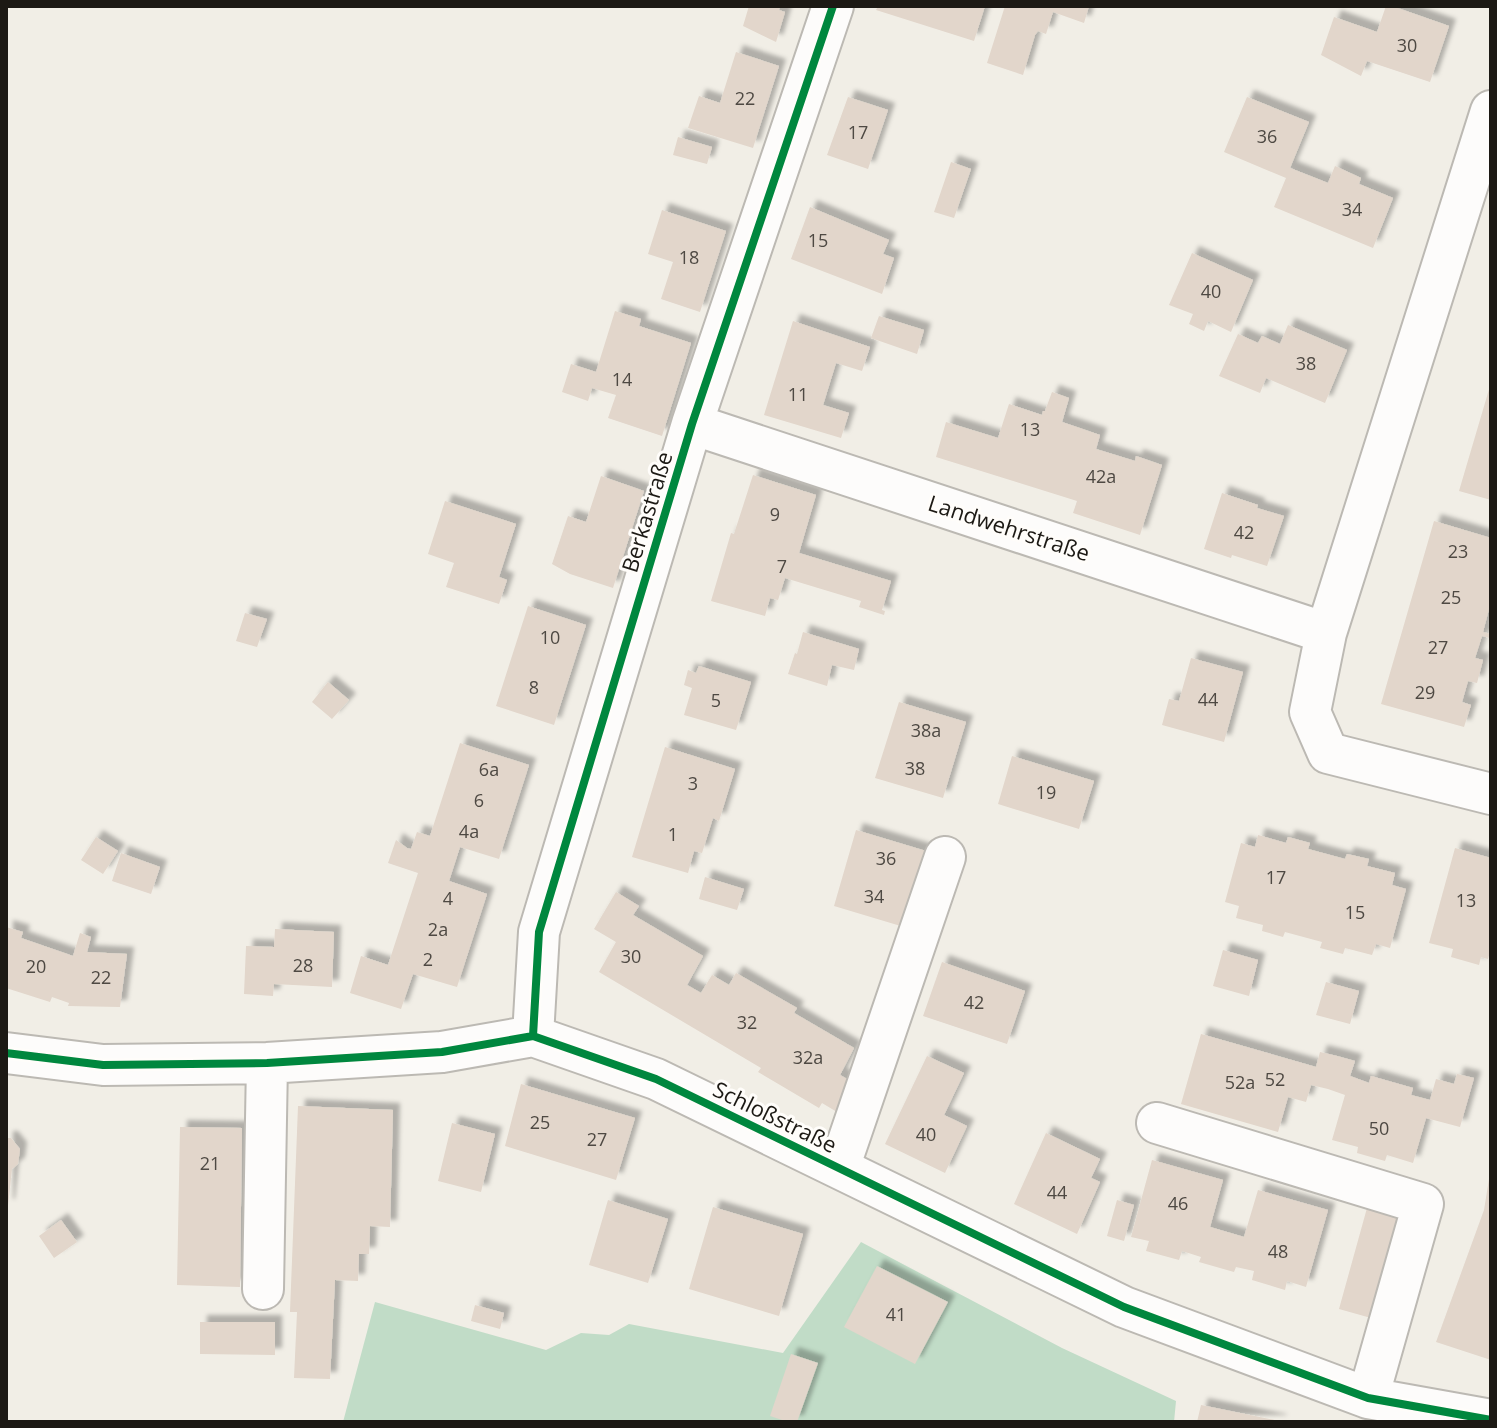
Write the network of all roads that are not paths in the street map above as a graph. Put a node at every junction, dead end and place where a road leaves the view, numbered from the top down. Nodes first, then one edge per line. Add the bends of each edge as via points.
1 (833, 6) edge
2 (1491, 111) edge
3 (692, 424) junction
4 (1326, 633) junction
5 (1491, 794) edge
6 (945, 857) dead end
7 (533, 1036) junction
8 (6, 1053) edge
9 (267, 1063) junction
10 (1157, 1123) dead end
11 (839, 1168) junction
12 (263, 1289) dead end
13 (1368, 1398) junction
14 (1491, 1420) edge

1 - 3 street, Berkastraße
2 - 4 street
3 - 4 street, Landwehrstraße
3 - 7 street, Berkastraße via 539,932
4 - 5 street via 1310,712 1328,753
6 - 11 street
7 - 9 street, Schloßstraße via 442,1052
7 - 11 street, Schloßstraße via 656,1079
8 - 9 street, Schloßstraße via 103,1065
9 - 12 street
10 - 13 street via 1423,1204
11 - 13 street, Schloßstraße via 1124,1307
13 - 14 street, Schloßstraße

